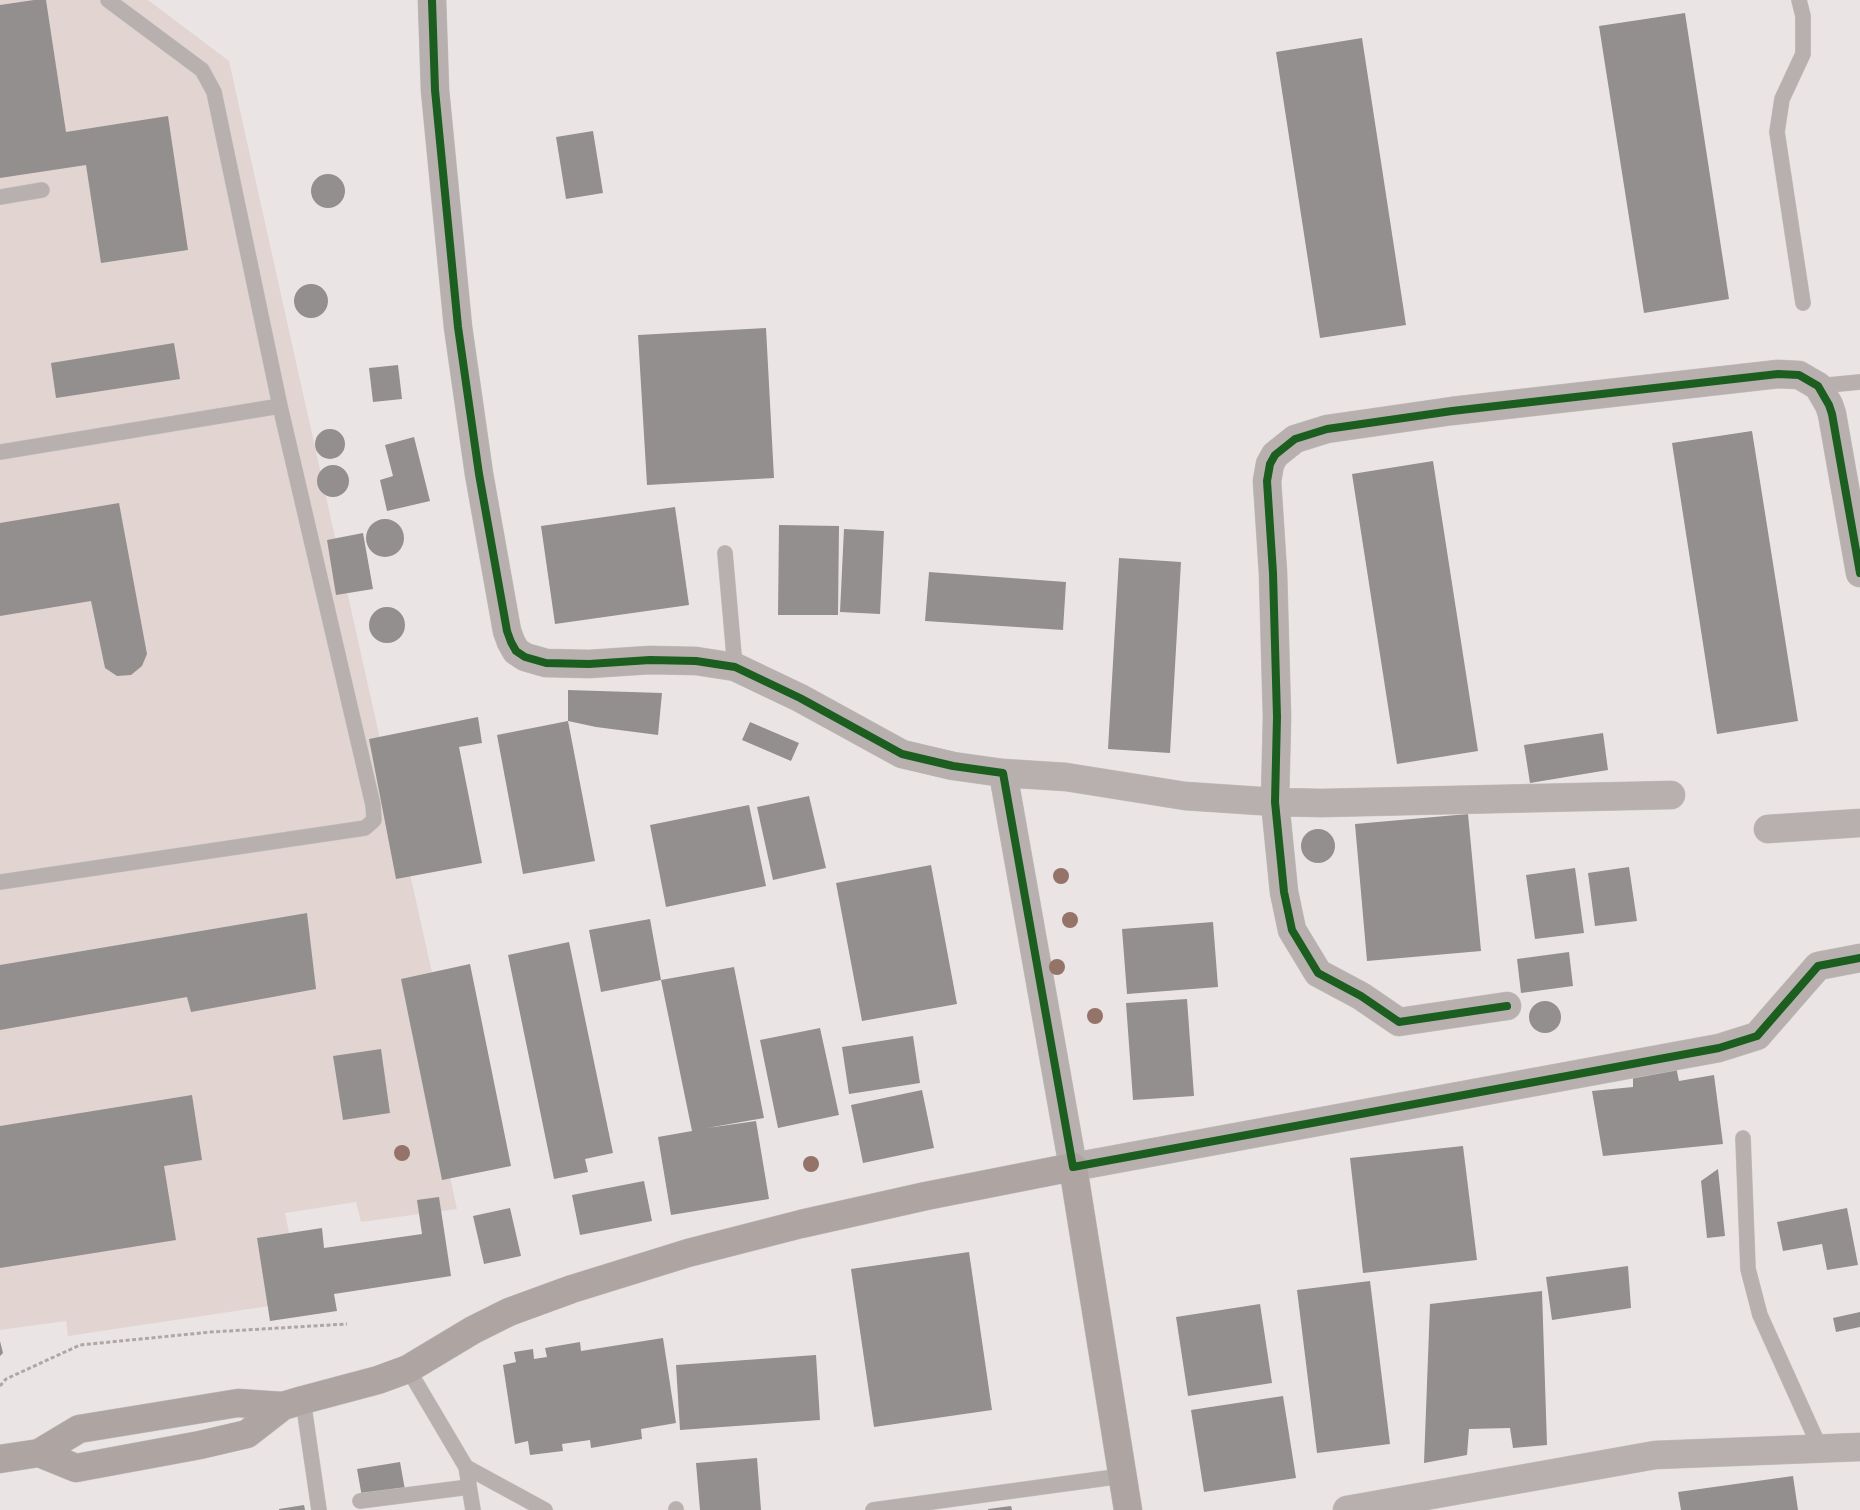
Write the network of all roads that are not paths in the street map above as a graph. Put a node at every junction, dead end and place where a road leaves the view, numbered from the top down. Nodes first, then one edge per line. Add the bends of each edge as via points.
1 (108, 0) edge
2 (432, 0) edge
3 (1799, 0) edge
4 (42, 190) dead end
5 (0, 197) edge
6 (1803, 303) dead end
7 (1860, 382) edge
8 (1818, 386) junction
9 (280, 406) junction
10 (0, 452) edge
11 (725, 553) dead end
12 (1860, 573) edge
13 (735, 666) junction
14 (1003, 772) junction
15 (1671, 795) dead end
16 (1275, 802) junction
17 (1860, 824) edge
18 (1768, 829) dead end
19 (0, 882) edge
20 (1860, 958) edge
21 (1507, 1006) dead end
22 (1743, 1138) dead end
23 (1073, 1167) junction
24 (408, 1370) junction
25 (293, 1403) junction
26 (1860, 1446) edge
27 (1820, 1448) junction
28 (39, 1453) junction
29 (0, 1459) edge
30 (466, 1467) junction
31 (1122, 1476) junction
32 (469, 1486) junction
33 (360, 1501) dead end
34 (319, 1510) edge
35 (473, 1510) edge
36 (545, 1510) edge
37 (873, 1510) edge
38 (1128, 1510) edge
39 (1347, 1510) edge

1 - 9 lane via 202,70 214,92
2 - 13 street via 436,90 458,327 479,474 511,642 525,657 546,663 650,660
3 - 6 lane via 1803,16 1803,54 1782,99 1777,132
4 - 5 lane
7 - 8 lane
8 - 12 street via 1832,414
8 - 16 street via 1800,375 1778,374 1452,411 1327,429 1295,439 1283,447 1270,464 1267,481 1276,660
9 - 10 lane
9 - 19 lane via 374,820 365,828
11 - 13 lane
13 - 14 street via 902,754 953,766
14 - 16 street via 1066,777 1185,796
14 - 23 street
15 - 16 street
16 - 21 street via 1284,892 1292,930 1318,973 1400,1022
17 - 18 street
20 - 23 street via 1818,966 1757,1036 1719,1048
22 - 27 lane via 1748,1269 1760,1315
23 - 24 street via 926,1196 688,1252 509,1312
23 - 31 street
24 - 25 street
24 - 30 lane
25 - 28 street via 238,1402 79,1429
25 - 28 street via 247,1434 200,1445 76,1468
25 - 34 lane
26 - 27 street
27 - 39 street via 1655,1455
28 - 29 street
30 - 32 lane
30 - 36 lane
31 - 37 lane
31 - 38 street
32 - 33 lane
32 - 35 lane

